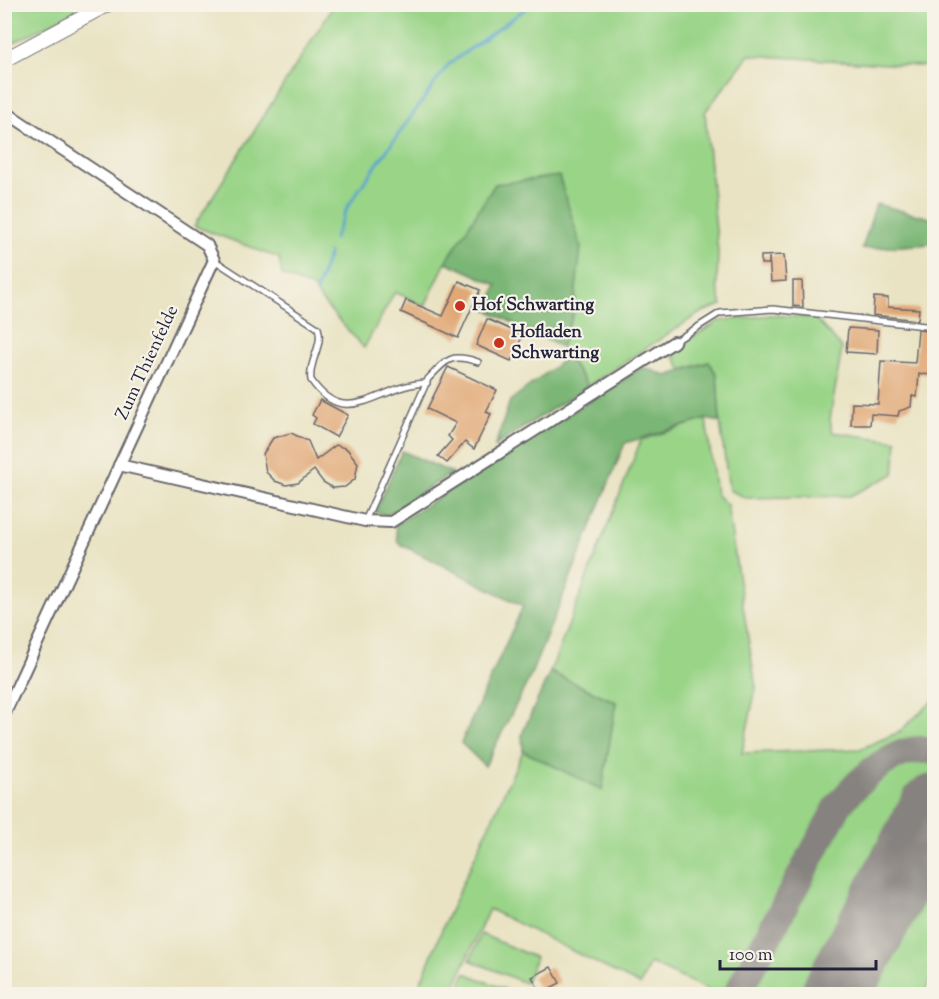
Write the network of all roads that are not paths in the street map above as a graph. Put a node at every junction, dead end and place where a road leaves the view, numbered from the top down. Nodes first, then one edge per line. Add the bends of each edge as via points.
1 (108, 4) edge
2 (4, 60) edge
3 (4, 111) edge
4 (214, 260) junction
5 (934, 327) edge
6 (674, 342) joint
7 (478, 362) dead end
8 (427, 383) junction
9 (119, 465) junction
10 (365, 521) junction
11 (4, 715) edge

1 - 2 street
3 - 4 street via 207,245
4 - 8 lane via 318,328 321,336 311,380 336,402 350,406 405,386
4 - 9 street, Zum Thienfelde
5 - 6 lane via 773,309 720,313
6 - 10 street via 391,522
7 - 8 lane via 460,356 445,360
8 - 10 lane
9 - 10 street
9 - 11 street, Zum Thienfelde

